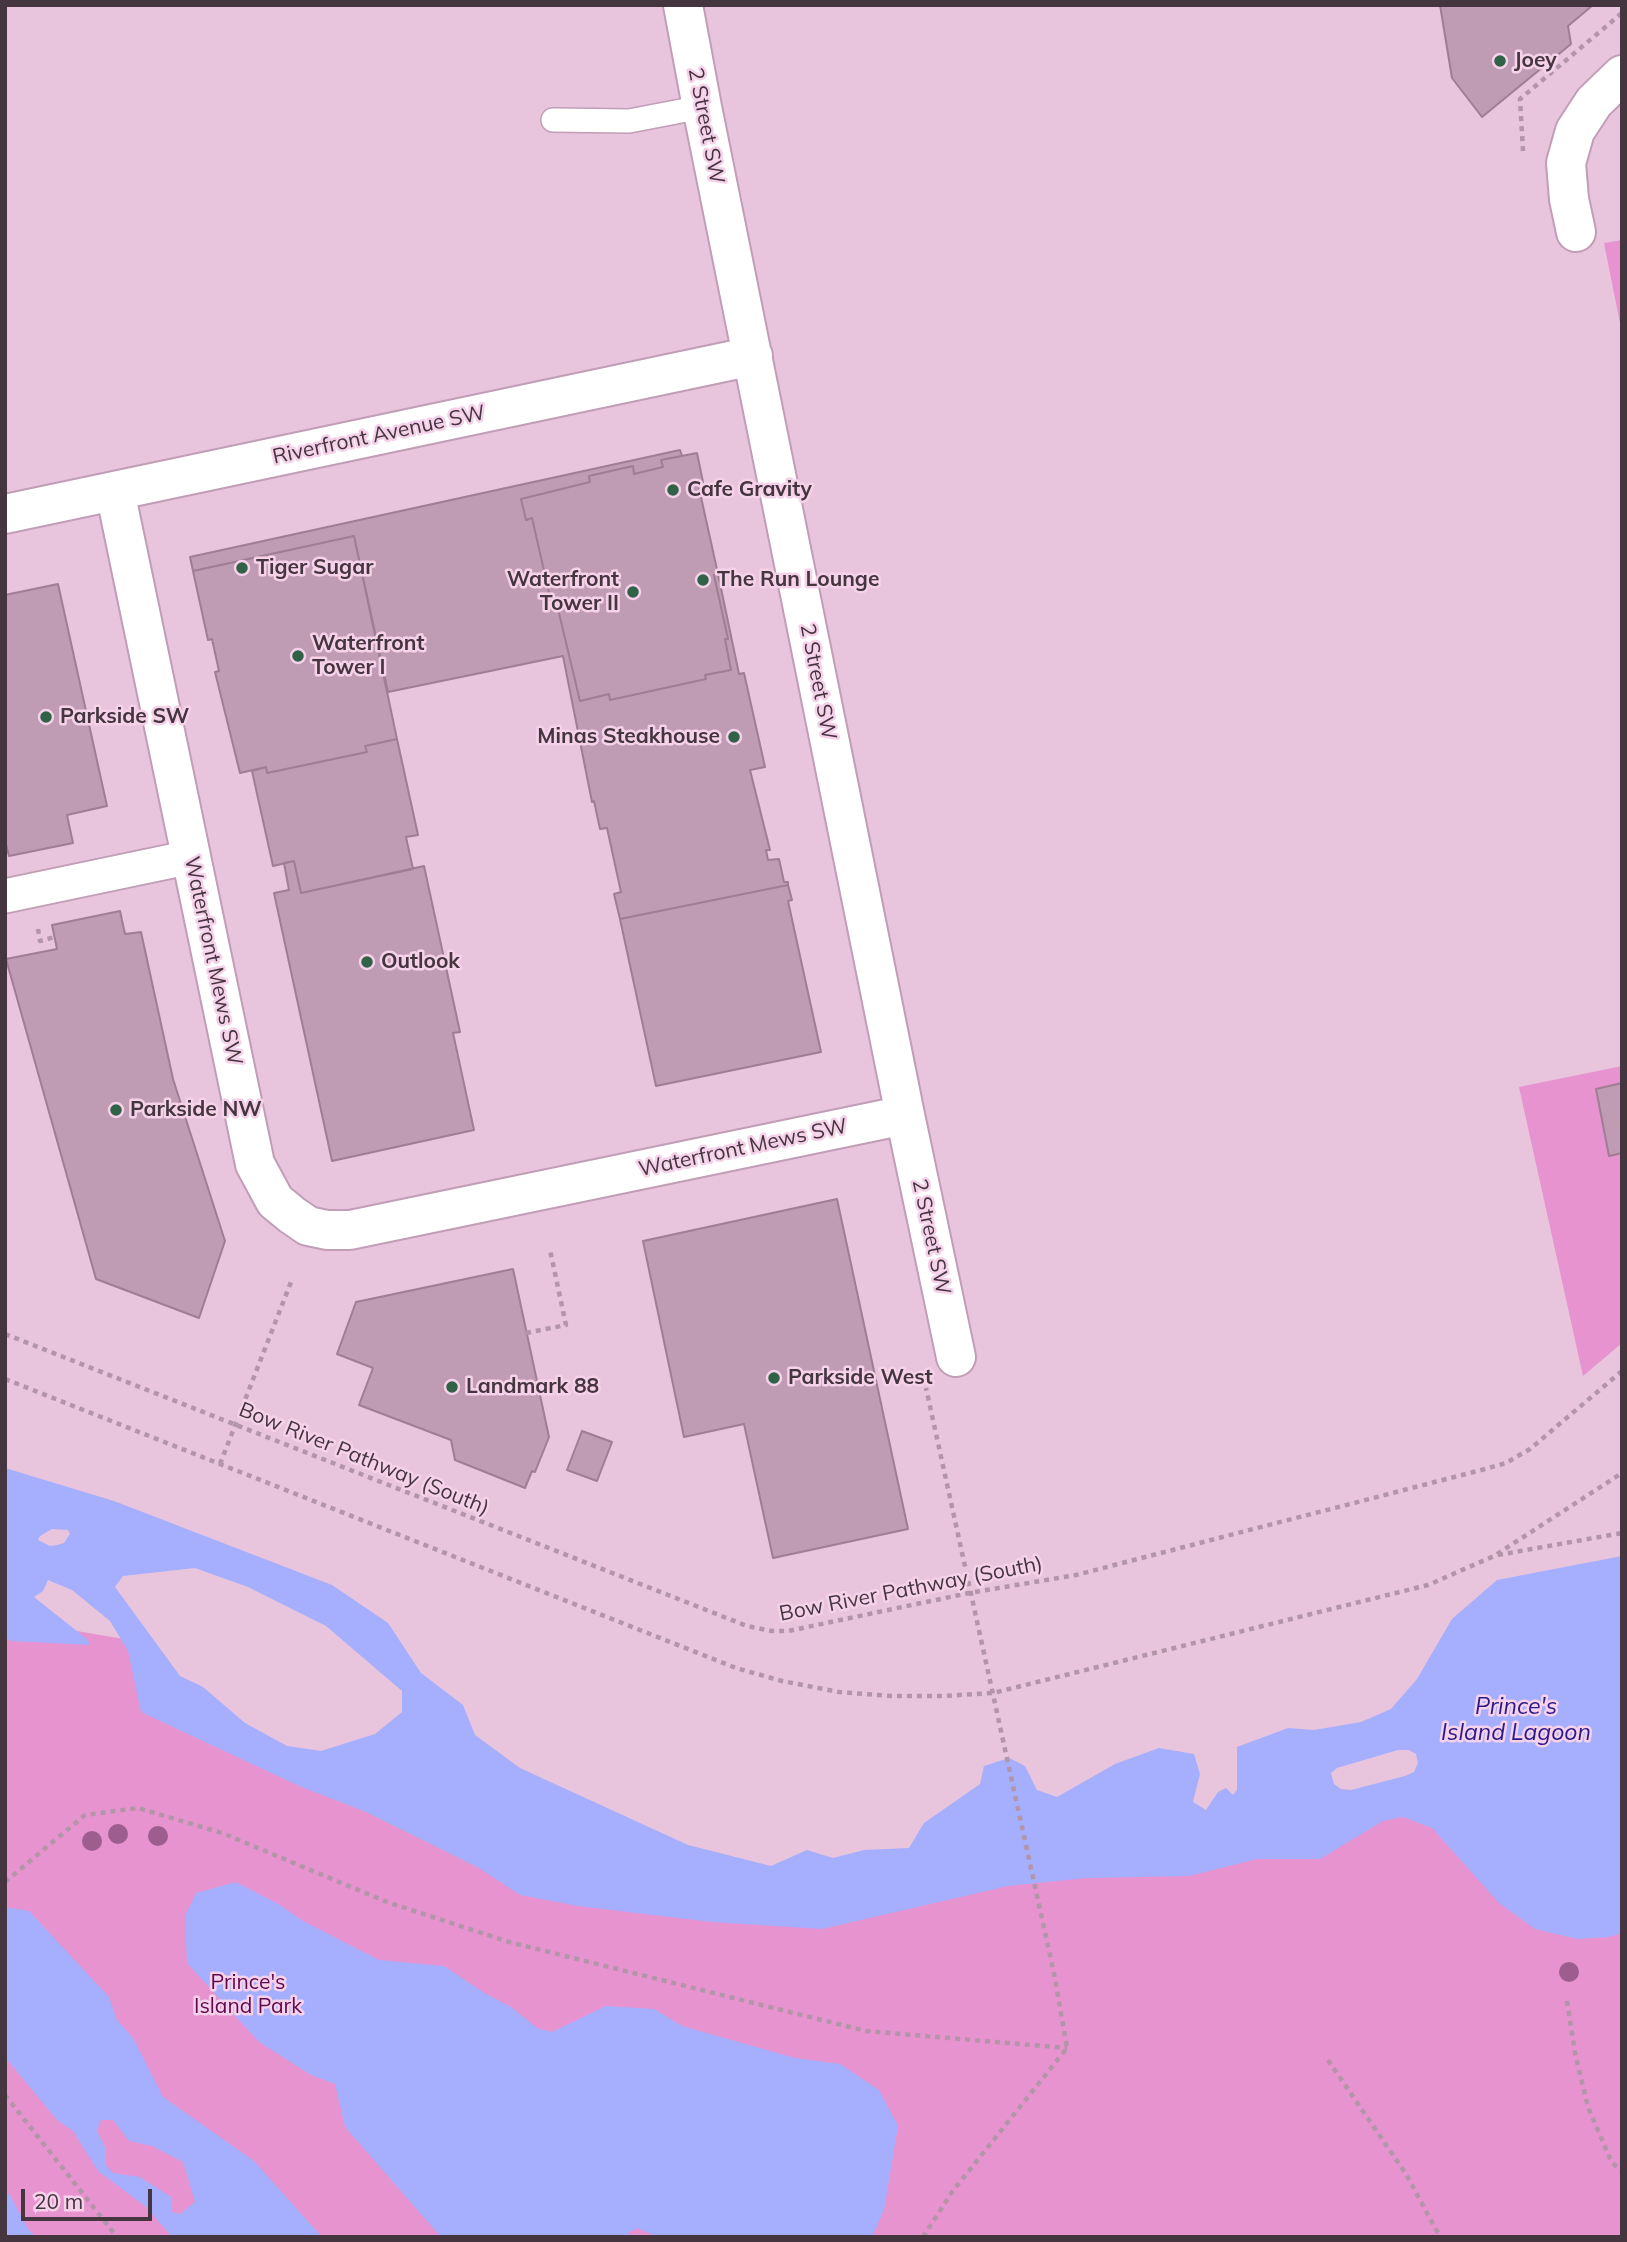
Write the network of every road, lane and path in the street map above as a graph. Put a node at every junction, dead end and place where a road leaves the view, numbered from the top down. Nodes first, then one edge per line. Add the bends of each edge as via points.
1 (683, 5) edge
2 (1622, 75) edge
3 (702, 107) junction
4 (553, 120) dead end
5 (1576, 232) dead end
6 (753, 356) junction
7 (115, 491) junction
8 (5, 514) edge
9 (191, 857) junction
10 (5, 896) edge
11 (905, 1115) junction
12 (550, 1250) dead end
13 (291, 1282) dead end
14 (526, 1333) dead end
15 (5, 1334) edge
16 (956, 1357) dead end
17 (1622, 1371) edge
18 (5, 1379) edge
19 (924, 1379) dead end
20 (234, 1424) junction
21 (220, 1464) junction
22 (1622, 1473) edge
23 (1622, 1533) edge
24 (1494, 1556) junction
25 (970, 1593) junction
26 (993, 1693) junction
27 (5, 1882) edge
28 (1567, 2001) dead end
29 (1067, 2048) junction
30 (1328, 2060) dead end
31 (5, 2095) edge
32 (1622, 2171) edge
33 (117, 2237) edge
34 (923, 2237) edge
35 (1440, 2237) edge

1 - 3 street, 2 Street SW
2 - 5 street via 1594,102 1575,131 1566,163
3 - 4 lane via 629,121
3 - 6 street, 2 Street SW
6 - 7 street, Riverfront Avenue SW
6 - 11 street, 2 Street SW
7 - 8 street, Riverfront Avenue SW
7 - 9 street, Waterfront Mews SW
9 - 10 street
9 - 11 street, Waterfront Mews SW via 256,1164 275,1201 308,1226 350,1230
11 - 16 street, 2 Street SW
12 - 14 path via 566,1325
13 - 20 path
15 - 20 path, Bow River Pathway (South)
17 - 25 path, Bow River Pathway (South) via 1530,1449 1506,1463 1076,1575
18 - 21 path
19 - 25 path
20 - 21 path
20 - 25 path, Bow River Pathway (South) via 758,1629 788,1631
21 - 26 path via 736,1668 839,1692
22 - 24 path
23 - 24 path
24 - 26 path via 1428,1585
25 - 26 path
26 - 29 path
27 - 29 path via 85,1815 138,1808 222,1833 387,1902 509,1942 866,2031
28 - 32 path via 1588,2107 1612,2163
29 - 34 path via 951,2192
30 - 35 path via 1406,2174
31 - 33 path

